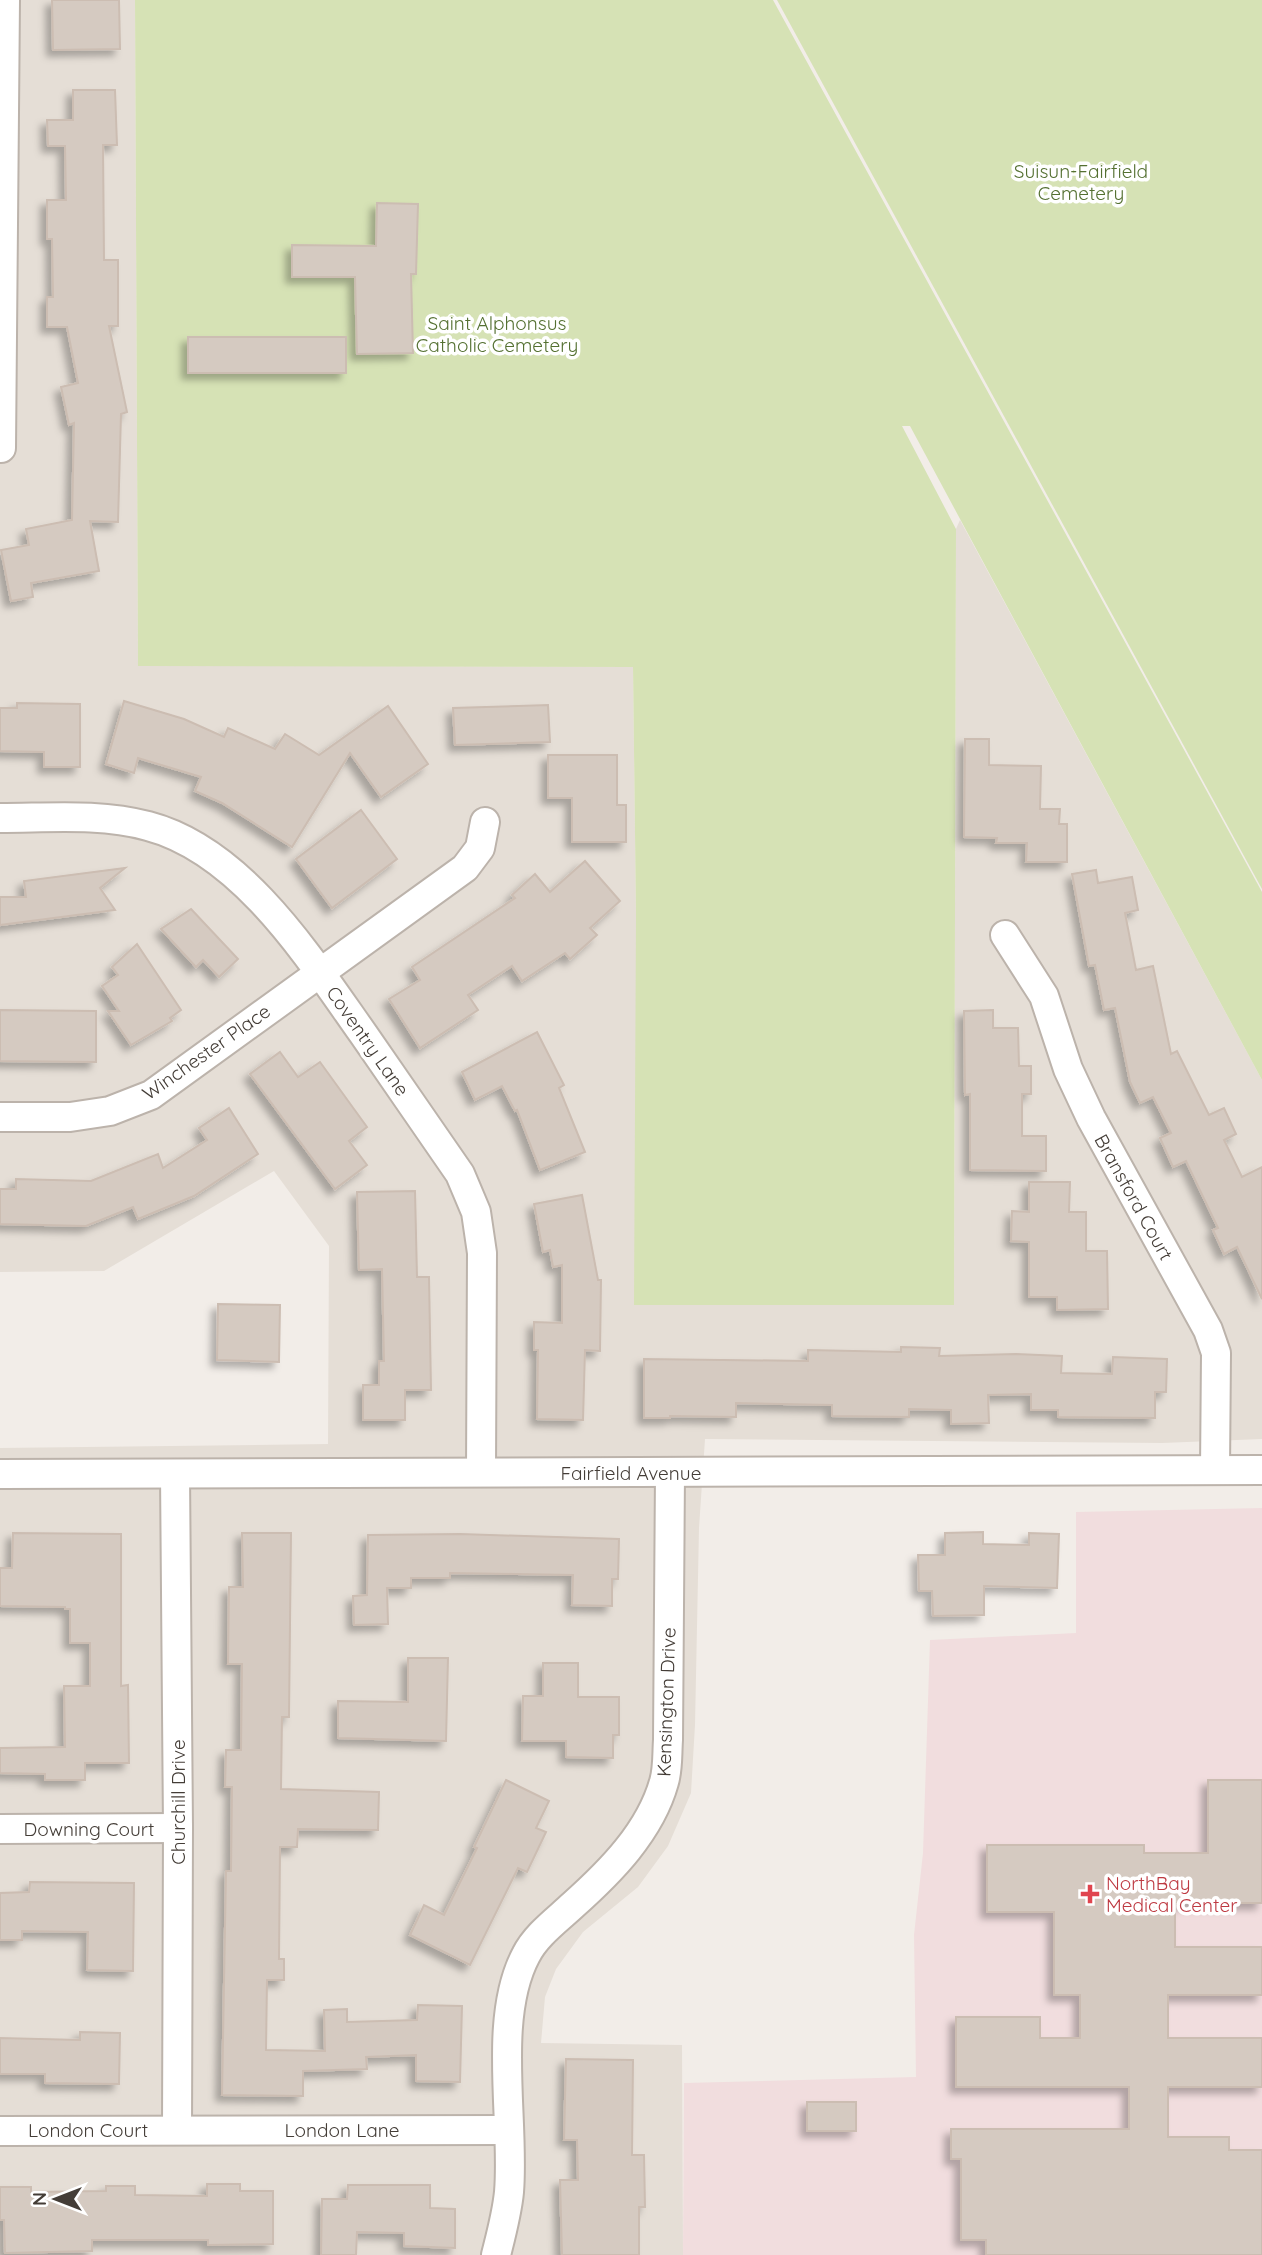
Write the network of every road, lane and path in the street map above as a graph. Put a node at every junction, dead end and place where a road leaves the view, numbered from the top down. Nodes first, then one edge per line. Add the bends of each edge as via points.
1 (5, 0) edge
2 (1, 448) edge
3 (0, 818) edge
4 (485, 822) dead end
5 (1004, 934) dead end
6 (320, 972) junction
7 (0, 1117) edge
8 (1215, 1470) junction
9 (1262, 1470) edge
10 (481, 1472) junction
11 (670, 1473) junction
12 (175, 1474) junction
13 (0, 1475) edge
14 (178, 1828) junction
15 (0, 1829) edge
16 (177, 2130) junction
17 (508, 2130) junction
18 (0, 2131) edge
19 (496, 2255) edge

1 - 2 street
3 - 6 street, Coventry Lane via 105,818 149,826 183,841 222,863 264,903
4 - 6 street, Winchester Place via 480,848 465,868
5 - 8 street, Bransford Court via 1044,996 1068,1069 1091,1118 1208,1330 1216,1353
6 - 7 street, Winchester Place via 151,1095 110,1111
6 - 10 street, Coventry Lane via 460,1174 476,1212 482,1253
8 - 9 street, Fairfield Avenue
8 - 11 street, Fairfield Avenue
10 - 11 street, Fairfield Avenue
10 - 12 street, Fairfield Avenue
11 - 17 street, Kensington Drive via 665,1781 652,1812 609,1872 526,1953 513,1986 509,2021
12 - 13 street, Fairfield Avenue
12 - 14 street, Churchill Drive
14 - 15 street, Downing Court
14 - 16 street, Churchill Drive
16 - 17 street, London Lane
16 - 18 street, London Court
17 - 19 street, Kensington Drive via 509,2192

